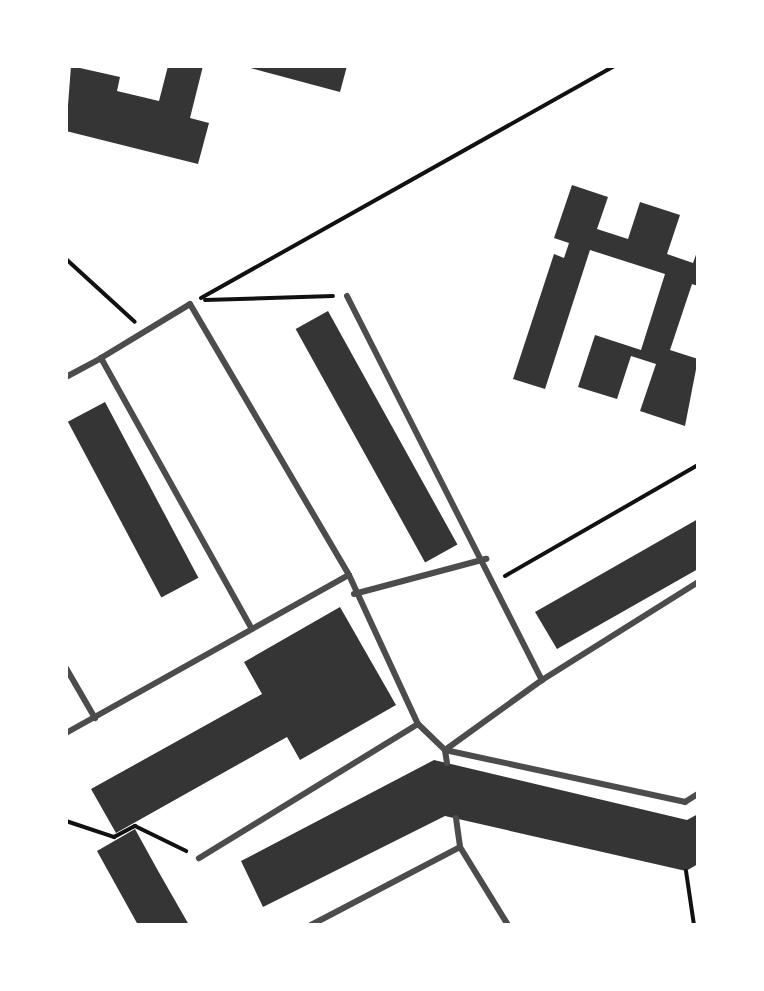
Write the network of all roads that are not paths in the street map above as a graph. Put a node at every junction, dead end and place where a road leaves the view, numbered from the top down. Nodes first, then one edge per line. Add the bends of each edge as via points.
1 (347, 296) road end
2 (101, 358) junction
3 (66, 377) edge
4 (486, 559) junction
5 (349, 575) junction
6 (698, 582) edge
7 (354, 594) junction
8 (250, 626) junction
9 (66, 668) edge
10 (542, 680) junction
11 (95, 718) junction
12 (418, 724) junction
13 (66, 733) edge
14 (445, 750) junction
15 (447, 763) dead end
16 (698, 794) edge
17 (456, 818) dead end
18 (460, 847) junction
19 (199, 858) road end
20 (311, 925) edge
21 (508, 925) edge

1 - 4 lane
2 - 3 lane
2 - 5 lane via 190,304
2 - 8 lane
4 - 7 lane
4 - 10 lane
5 - 7 lane
5 - 8 lane
6 - 10 lane
7 - 12 lane
8 - 11 lane
9 - 11 lane
10 - 14 lane
11 - 13 lane
12 - 14 lane
12 - 19 lane
14 - 15 lane
14 - 16 lane via 685,802
17 - 18 lane
18 - 20 lane
18 - 21 lane

